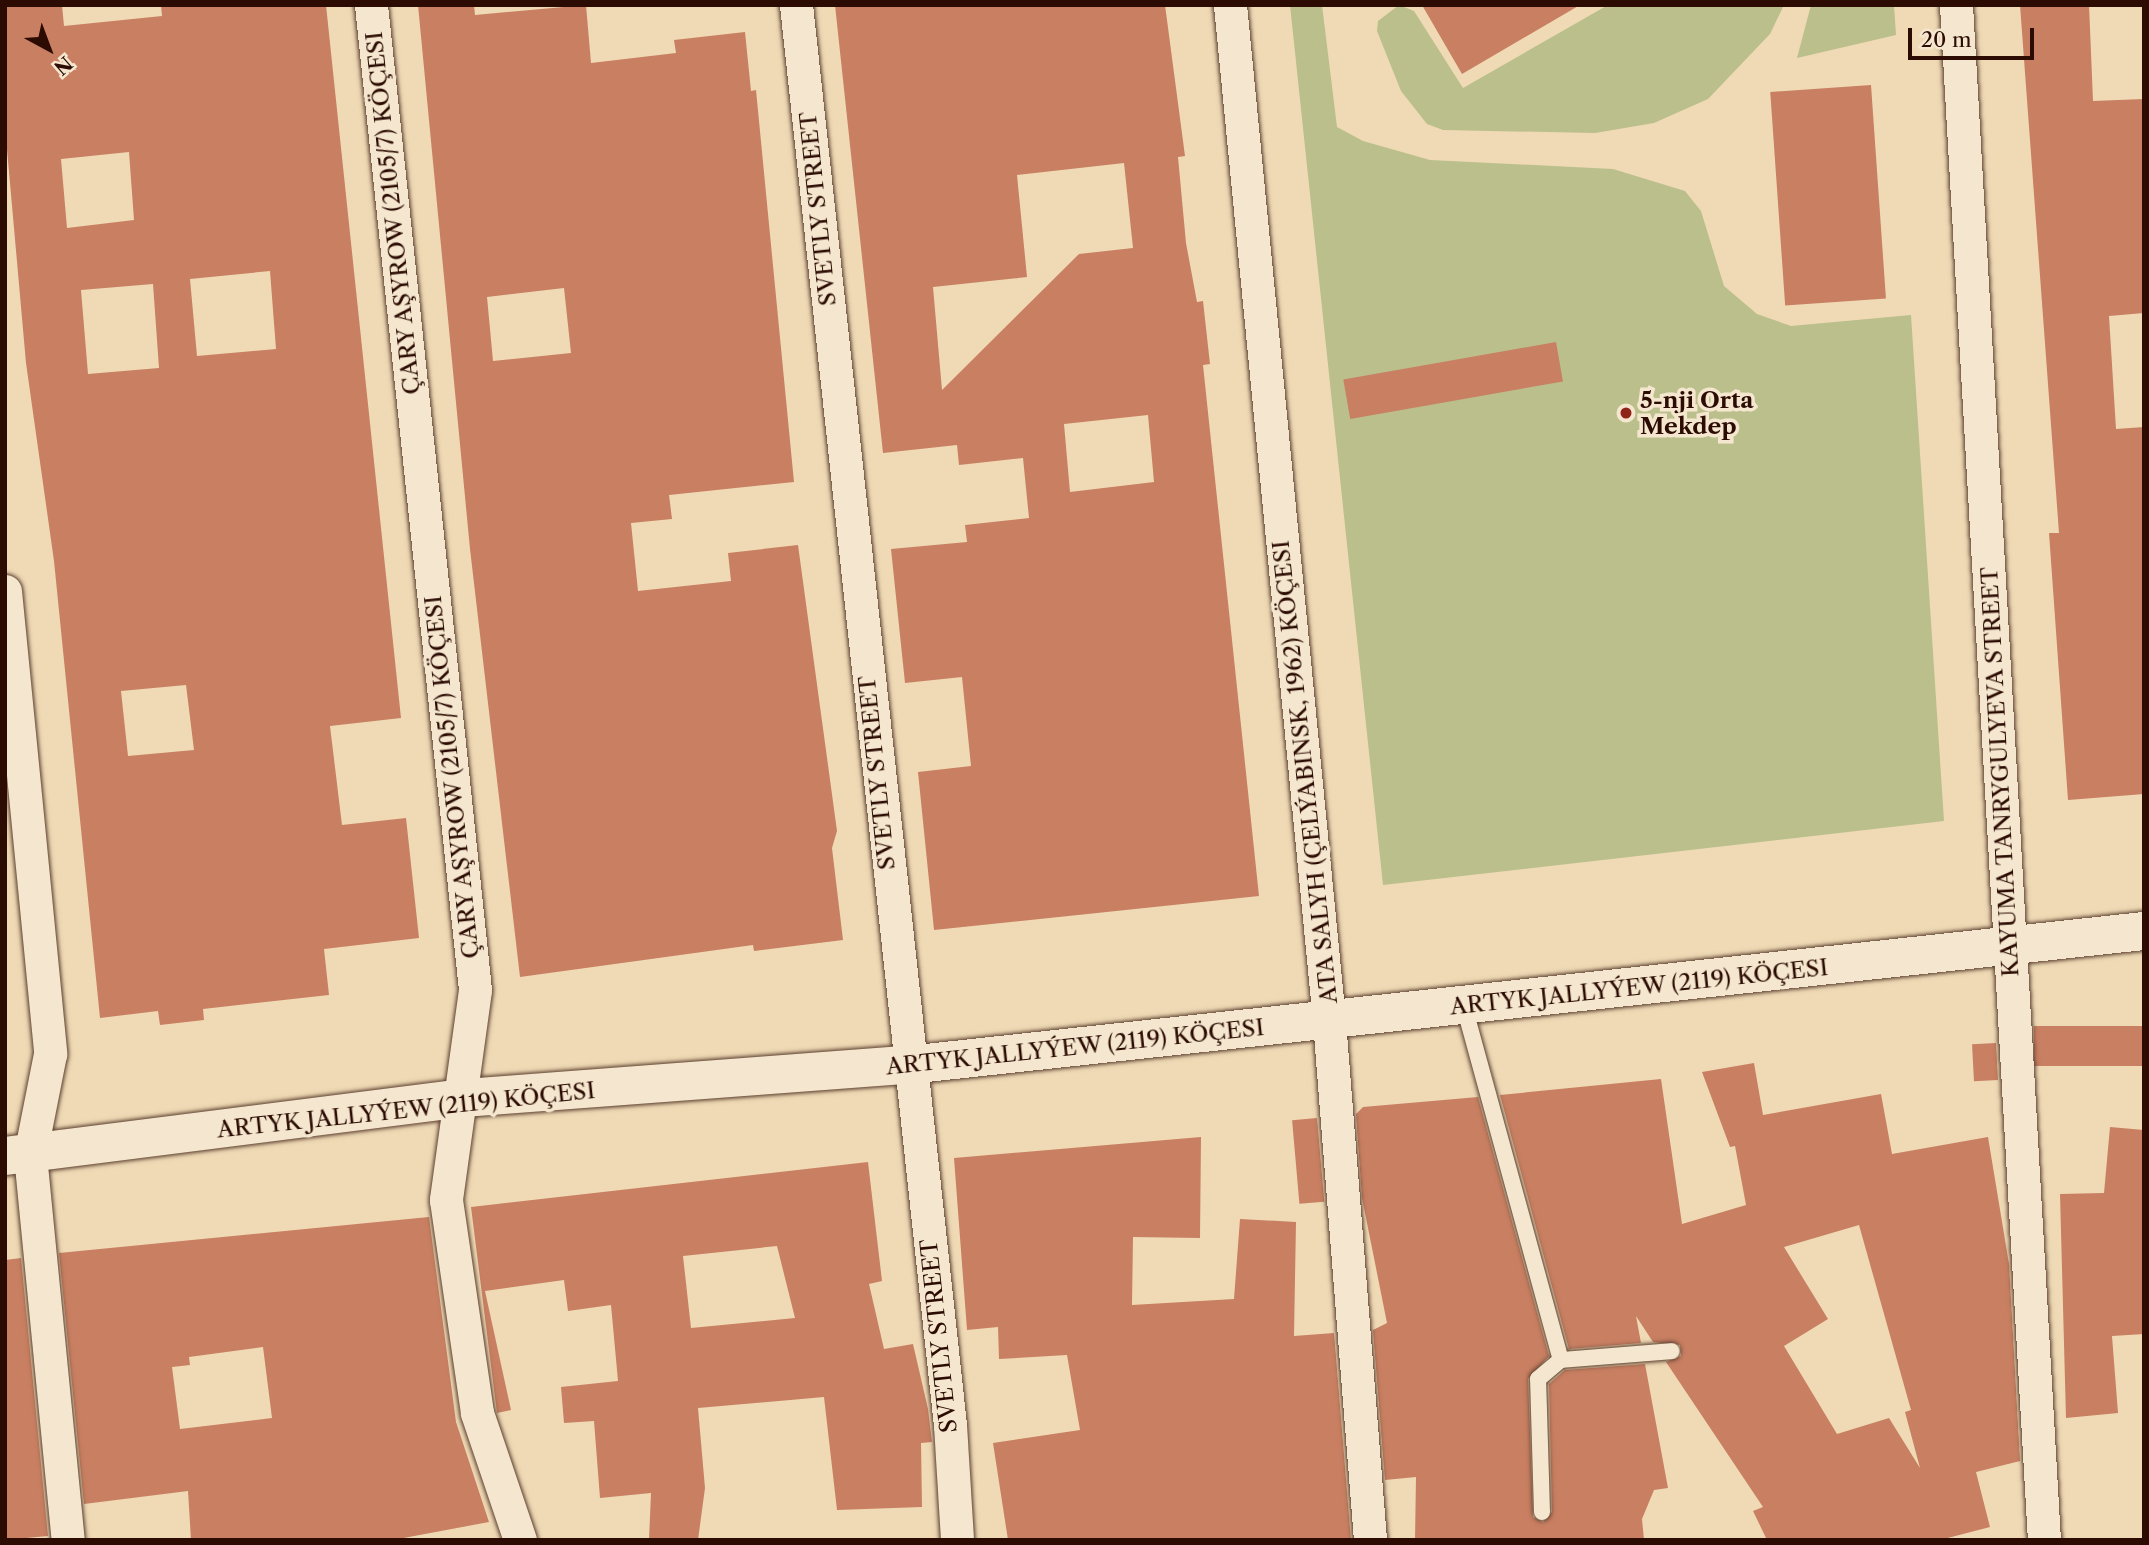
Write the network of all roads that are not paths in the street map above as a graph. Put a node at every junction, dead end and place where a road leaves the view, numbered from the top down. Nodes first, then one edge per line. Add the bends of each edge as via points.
1 (371, 5) edge
2 (796, 5) edge
3 (1230, 5) edge
4 (1956, 5) edge
5 (5, 591) edge
6 (2144, 932) edge
7 (2011, 947) junction
8 (1464, 1006) junction
9 (1329, 1021) junction
10 (908, 1065) junction
11 (465, 1098) junction
12 (17, 1155) edge
13 (1672, 1351) dead end
14 (1561, 1360) junction
15 (1542, 1512) dead end
16 (68, 1540) edge
17 (520, 1540) edge
18 (957, 1540) edge
19 (1370, 1540) edge
20 (2044, 1540) edge

1 - 11 street, ÇARY AŞYROW (2105/7) KÖÇESI via 475,990
2 - 10 street, SVETLY STREET
3 - 9 street, ATA SALYH (ÇELÝABINSK, 1962) KÖÇESI
4 - 7 street, KAYUMA TANRYGULYEVA STREET
5 - 12 street via 50,1054
6 - 7 street, ARTYK JALLYÝEW (2119) KÖÇESI
7 - 8 street, ARTYK JALLYÝEW (2119) KÖÇESI
7 - 20 street, KAYUMA TANRYGULYEVA STREET
8 - 9 street, ARTYK JALLYÝEW (2119) KÖÇESI
8 - 14 lane
9 - 10 street, ARTYK JALLYÝEW (2119) KÖÇESI
9 - 19 street, ATA SALYH (ÇELÝABINSK, 1962) KÖÇESI
10 - 11 street, ARTYK JALLYÝEW (2119) KÖÇESI
10 - 18 street, SVETLY STREET via 950,1425
11 - 12 street, ARTYK JALLYÝEW (2119) KÖÇESI
11 - 17 street, ÇARY AŞYROW (2105/7) KÖÇESI via 446,1200 477,1413
12 - 16 street
13 - 14 lane
14 - 15 lane via 1538,1379

